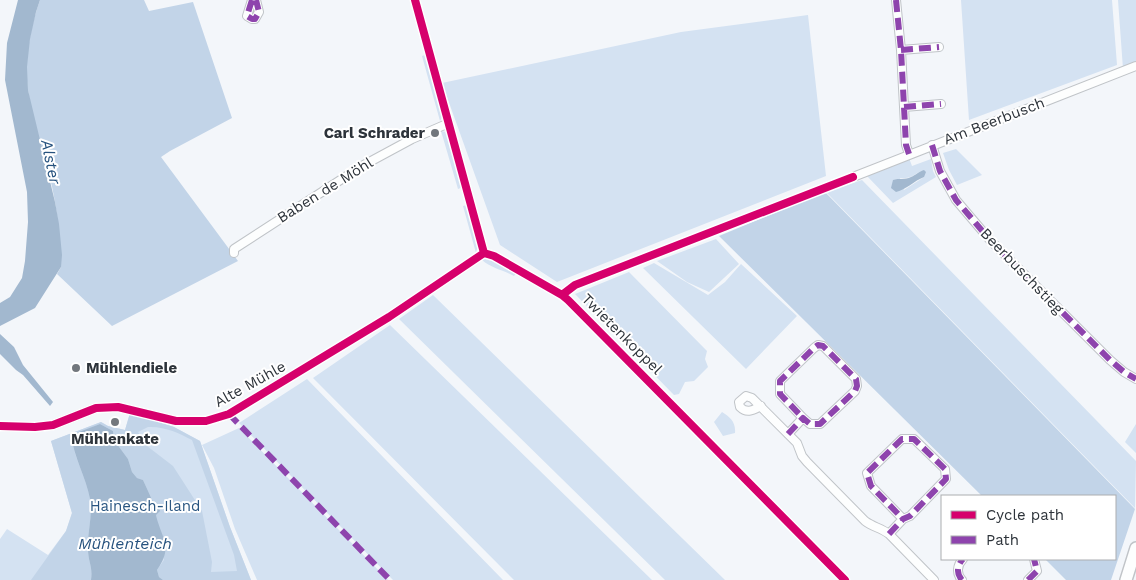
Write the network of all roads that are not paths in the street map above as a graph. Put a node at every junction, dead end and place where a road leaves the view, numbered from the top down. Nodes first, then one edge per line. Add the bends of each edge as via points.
1 (252, 0) edge
2 (256, 0) edge
3 (415, 0) edge
4 (896, 0) edge
5 (939, 47) dead end
6 (901, 50) junction
7 (1136, 66) edge
8 (941, 104) dead end
9 (904, 106) junction
10 (449, 123) junction
11 (932, 145) junction
12 (909, 154) junction
13 (852, 177) dead end
14 (234, 253) dead end
15 (484, 253) junction
16 (1136, 379) edge
17 (760, 406) dead end
18 (803, 418) junction
19 (0, 426) edge
20 (788, 434) junction
21 (903, 519) junction
22 (889, 534) junction
23 (1136, 548) edge
24 (962, 560) edge
25 (1034, 560) edge
26 (844, 580) edge
27 (934, 580) edge
28 (962, 580) edge
29 (1028, 580) edge
30 (1126, 580) edge

1 - 2 street via 246,12 252,20 259,12
3 - 10 street
4 - 6 street
5 - 6 street
6 - 9 street
7 - 11 street, Am Beerbusch
8 - 9 street
9 - 12 street
10 - 14 street, Baben de Möhl via 362,166 234,249
10 - 15 street
11 - 12 street, Am Beerbusch
11 - 16 street, Beerbuschstieg via 940,171 956,200 990,240 1110,360
12 - 13 street, Am Beerbusch
15 - 19 street, Alte Mühle via 389,317 229,414 206,421 176,421 118,407 103,407 53,425
15 - 26 street, Twietenkoppel via 568,300
17 - 20 street
18 - 18 street via 810,424 820,424 857,386 856,379 822,346 814,348 780,381 780,394
18 - 20 street
20 - 22 street via 807,462 866,521
21 - 21 street via 946,480 945,469 914,439 902,439 867,473 871,486
21 - 22 street
22 - 27 street
23 - 30 street
24 - 28 street via 957,569
25 - 29 street via 1037,571

